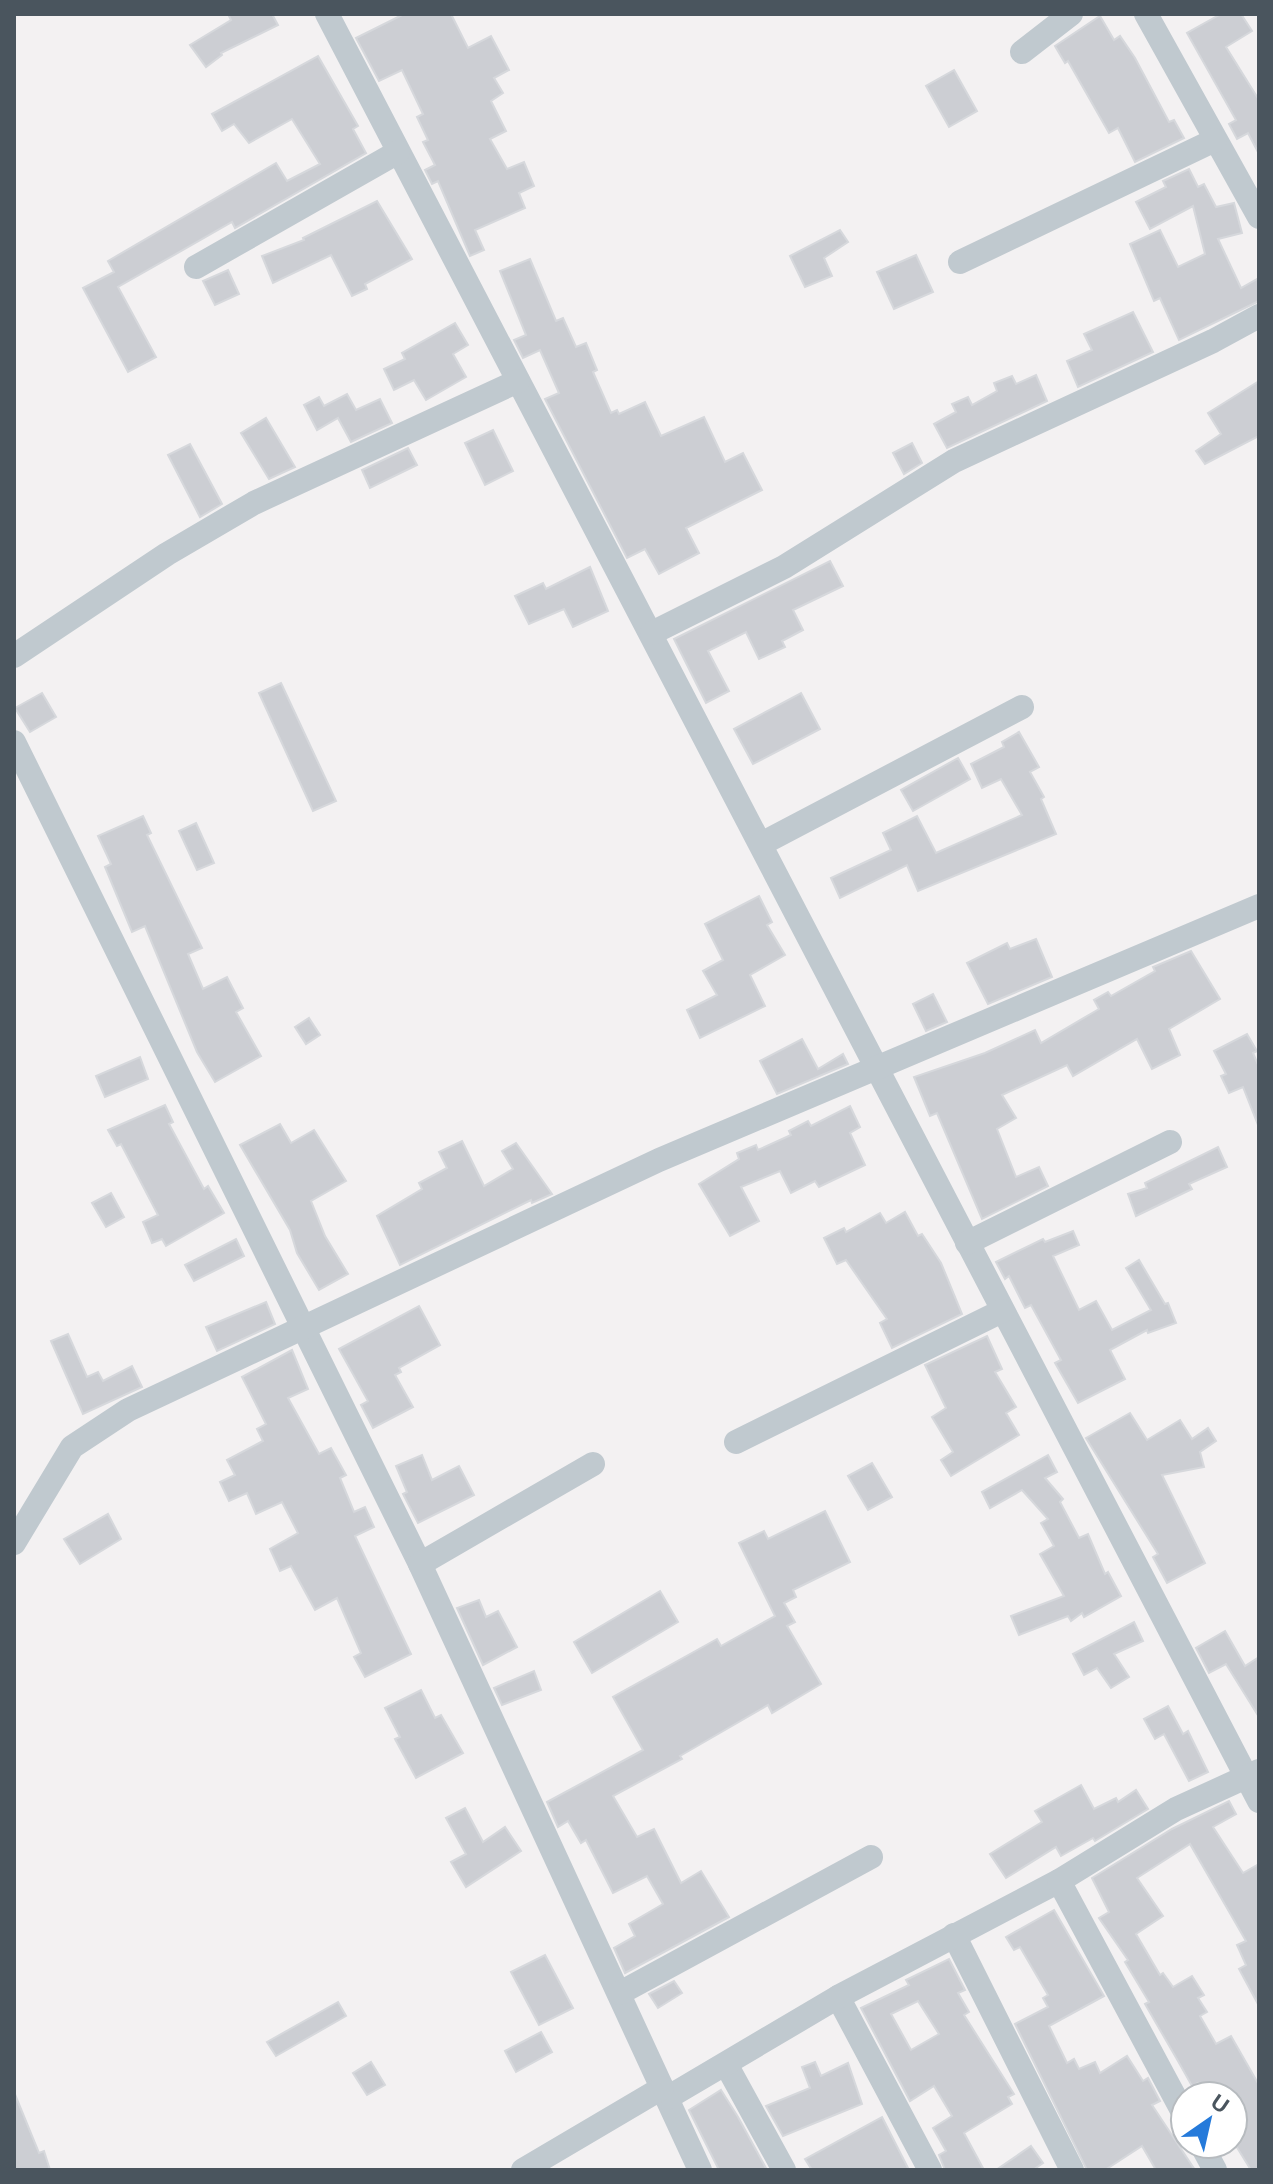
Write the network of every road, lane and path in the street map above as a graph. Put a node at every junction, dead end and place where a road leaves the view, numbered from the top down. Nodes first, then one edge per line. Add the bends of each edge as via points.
1 (327, 14) edge
2 (1071, 14) edge
3 (1146, 14) edge
4 (1022, 52) dead end
5 (1215, 140) junction
6 (398, 152) junction
7 (1259, 217) edge
8 (960, 262) dead end
9 (196, 267) dead end
10 (1259, 316) edge
11 (518, 381) junction
12 (652, 633) junction
13 (14, 656) edge
14 (1022, 707) dead end
15 (14, 742) edge
16 (761, 844) junction
17 (1259, 906) edge
18 (877, 1069) junction
19 (1170, 1142) dead end
20 (967, 1243) junction
21 (1002, 1311) junction
22 (303, 1326) junction
23 (736, 1442) dead end
24 (593, 1464) dead end
25 (14, 1543) edge
26 (420, 1564) junction
27 (1253, 1775) edge
28 (1259, 1801) edge
29 (871, 1857) dead end
30 (1059, 1881) junction
31 (954, 1935) junction
32 (620, 1993) junction
33 (838, 1997) junction
34 (727, 2066) junction
35 (1169, 2086) edge
36 (665, 2093) junction
37 (523, 2170) edge
38 (700, 2170) edge
39 (784, 2170) edge
40 (930, 2170) edge
41 (1072, 2170) edge

1 - 6 street
2 - 4 street
3 - 5 street
5 - 7 street
5 - 8 street
6 - 9 street
6 - 11 street
10 - 12 street via 954,461 784,567
11 - 12 street
11 - 13 street via 254,503
12 - 16 street
14 - 16 street
15 - 22 street
16 - 18 street
17 - 18 street
18 - 20 street
18 - 22 street via 659,1160
19 - 20 street
20 - 21 street
21 - 23 street
21 - 27 street
22 - 25 street via 128,1410 72,1447
22 - 26 street
24 - 26 street
26 - 32 street
27 - 28 street
27 - 30 street via 1176,1809
29 - 32 street
30 - 31 street
30 - 35 street
31 - 33 street
31 - 41 street
32 - 36 street
33 - 34 street
33 - 40 street
34 - 36 street
34 - 39 street
36 - 37 street
36 - 38 street

